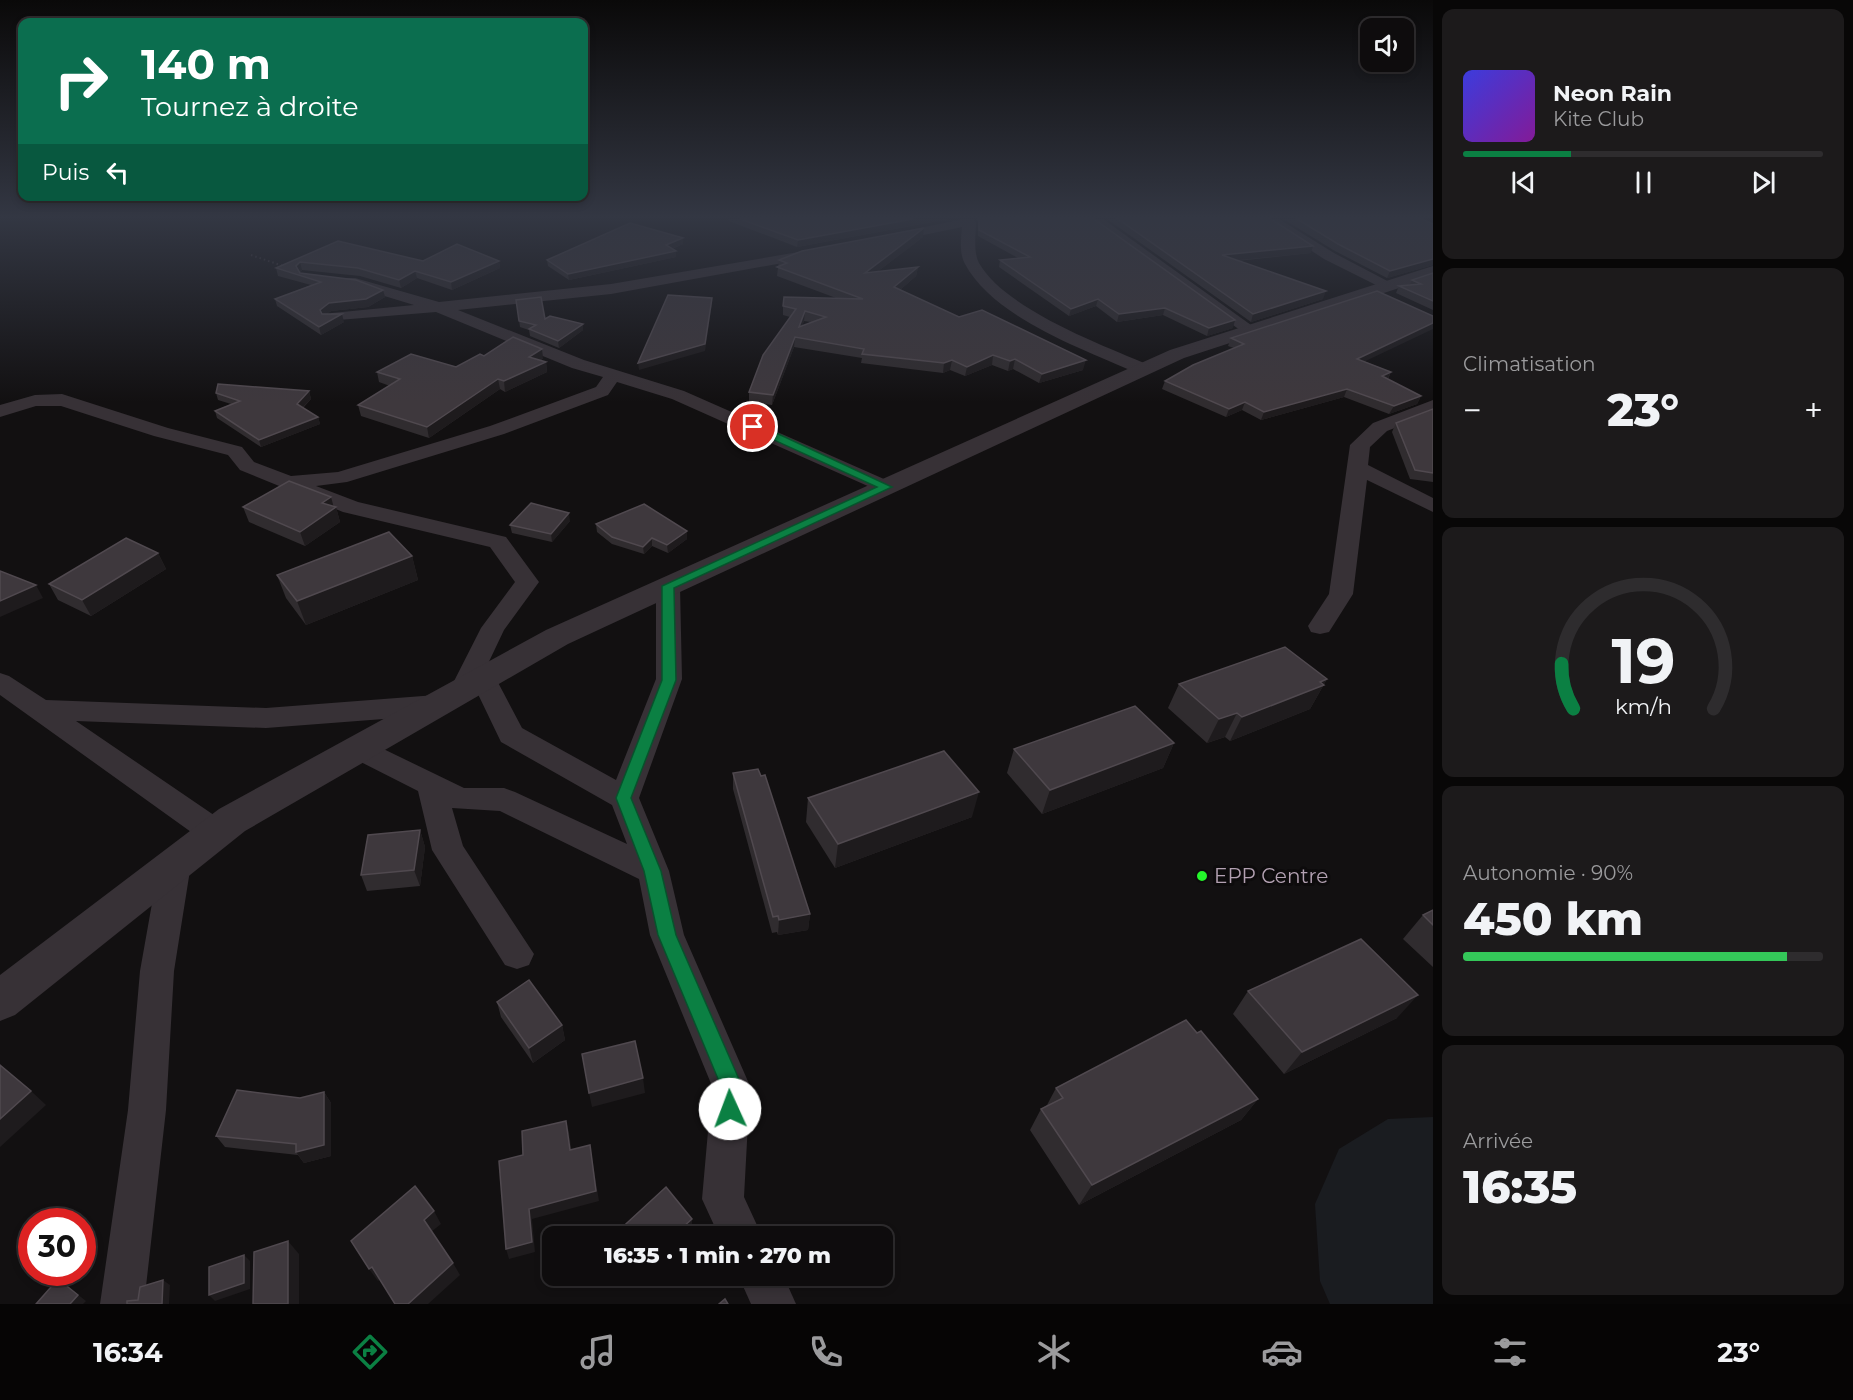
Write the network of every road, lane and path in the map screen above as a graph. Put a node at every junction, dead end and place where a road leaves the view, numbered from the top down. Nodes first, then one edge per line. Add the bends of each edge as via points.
1 (344, 280) edge
2 (661, 280) edge
3 (985, 280) edge
4 (1180, 280) edge
5 (1365, 280) edge
6 (1412, 280) edge
7 (1383, 292) junction
8 (438, 307) junction
9 (332, 318) edge
10 (1250, 330) junction
11 (1143, 369) junction
12 (613, 375) junction
13 (1433, 406) edge
14 (0, 411) edge
15 (1358, 468) junction
16 (283, 480) junction
17 (886, 487) junction
18 (1433, 506) edge
19 (668, 586) junction
20 (1320, 626) dead end
21 (0, 682) edge
22 (473, 685) junction
23 (436, 705) junction
24 (42, 710) junction
25 (359, 748) junction
26 (431, 784) junction
27 (624, 798) junction
28 (216, 833) junction
29 (175, 864) junction
30 (653, 871) junction
31 (517, 954) dead end
32 (0, 1001) edge
33 (736, 1226) edge
34 (765, 1286) edge
35 (122, 1304) edge
36 (774, 1304) edge

1 - 8 street
2 - 8 street
3 - 11 street via 999,295 1068,336
4 - 10 street
5 - 7 street
6 - 7 street
7 - 10 street
8 - 9 street
8 - 12 street
10 - 11 street
11 - 17 street
12 - 16 street via 602,391 497,430 340,478
12 - 17 street via 678,395
13 - 15 street via 1380,427 1360,445
14 - 16 street via 35,401 62,400 235,451 247,466
15 - 18 street
15 - 20 street via 1341,594
16 - 22 street via 351,507 498,542 526,582 493,628
17 - 19 street
19 - 22 street via 557,637
19 - 27 street via 669,680
21 - 24 street
22 - 23 street
22 - 27 street via 512,735
23 - 24 street via 266,718
23 - 25 street
24 - 28 street
25 - 26 street
25 - 28 street
26 - 30 street via 460,799 504,800
26 - 31 street via 448,850
27 - 30 street
28 - 29 street
29 - 32 street
29 - 35 street via 157,971 147,1110
30 - 33 street via 667,935 731,1086 723,1199
34 - 36 street

